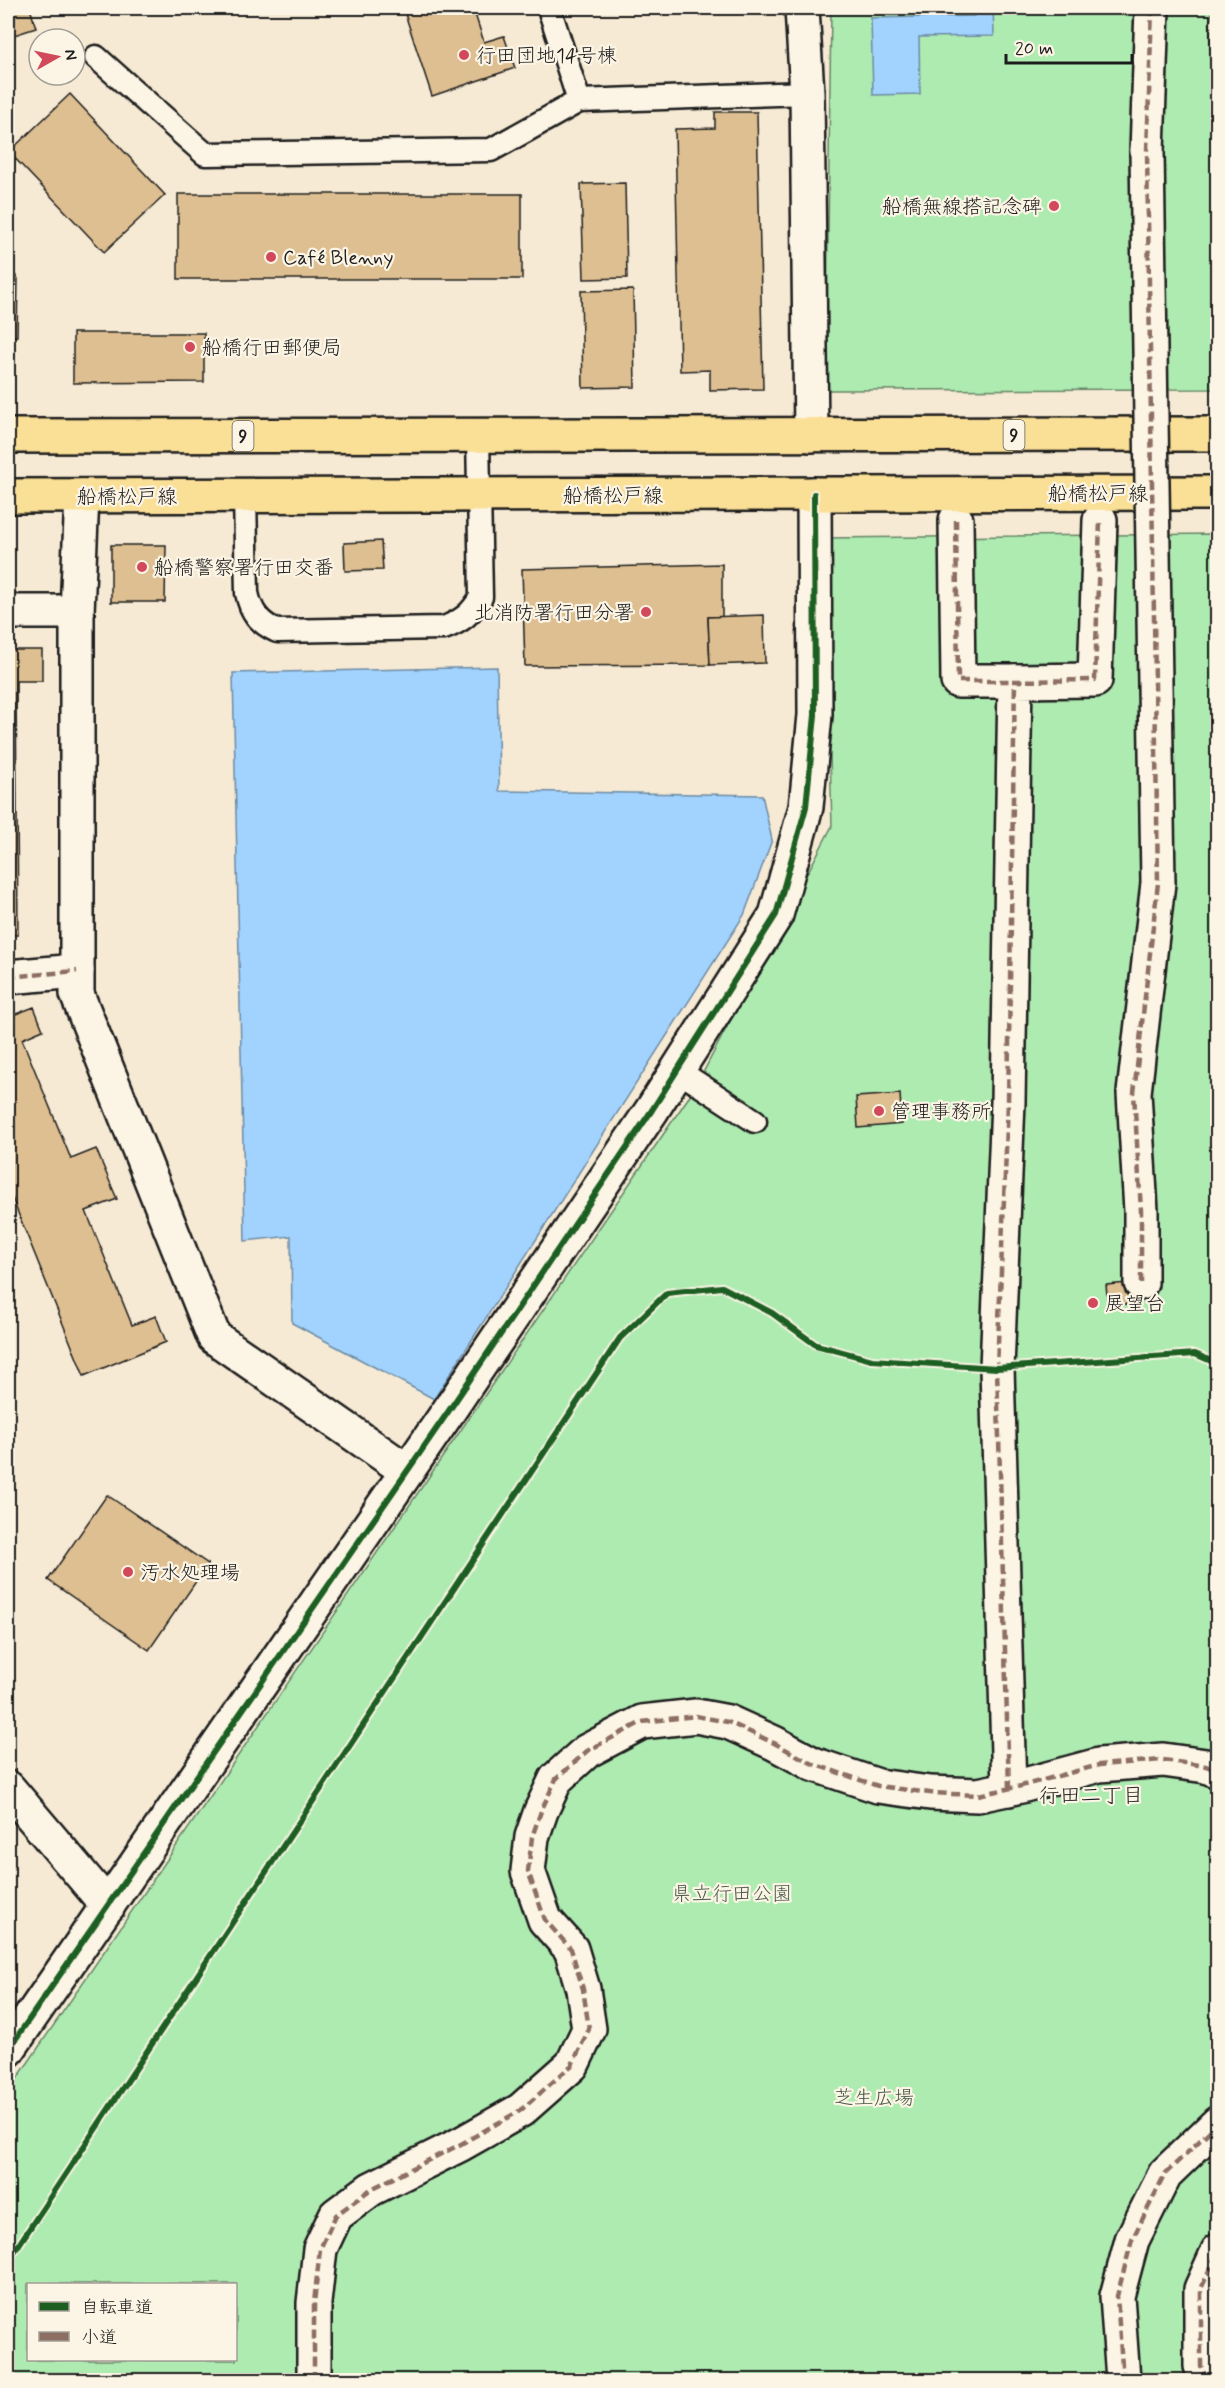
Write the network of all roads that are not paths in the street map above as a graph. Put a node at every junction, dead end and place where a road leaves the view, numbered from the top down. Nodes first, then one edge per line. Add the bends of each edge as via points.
1 (549, 8) edge
2 (802, 8) edge
3 (1152, 8) edge
4 (96, 57) dead end
5 (807, 93) junction
6 (579, 101) junction
7 (1218, 434) edge
8 (478, 435) junction
9 (811, 435) junction
10 (8, 436) edge
11 (1218, 493) edge
12 (814, 494) junction
13 (479, 495) junction
14 (8, 496) edge
15 (82, 496) junction
16 (244, 496) junction
17 (1100, 519) dead end
18 (956, 520) dead end
19 (8, 612) edge
20 (77, 612) junction
21 (1015, 681) junction
22 (77, 971) junction
23 (8, 977) edge
24 (677, 1070) junction
25 (755, 1121) dead end
26 (1141, 1283) dead end
27 (407, 1471) junction
28 (1218, 1771) edge
29 (8, 1788) edge
30 (1009, 1789) junction
31 (108, 1906) junction
32 (8, 2050) edge
33 (1218, 2123) edge
34 (1218, 2252) edge
35 (314, 2380) edge
36 (1123, 2380) edge
37 (1207, 2380) edge

1 - 6 lane
2 - 5 street
3 - 26 street, bridge via 1147,151 1158,883 1134,1093
4 - 6 lane via 205,154 491,150
5 - 6 lane
5 - 9 street
7 - 9 main road, 9
8 - 9 main road, 9
8 - 10 main road, 9
8 - 13 lane
11 - 12 main road, 船橋松戸線
12 - 13 main road, 船橋松戸線
12 - 24 street via 815,715 806,807 776,915
13 - 16 main road, 船橋松戸線
13 - 16 lane via 481,597 461,621 444,628 277,631 262,622 250,606
14 - 15 main road, 船橋松戸線
15 - 16 main road, 船橋松戸線
15 - 20 street
17 - 21 street via 1095,680
18 - 21 street via 958,681
19 - 20 street
20 - 22 street
21 - 30 street via 1008,1102 997,1368
22 - 23 street
22 - 27 street via 77,993 214,1336
24 - 25 lane
24 - 27 street
27 - 31 street
28 - 30 street via 1163,1760 1099,1765
29 - 31 street
30 - 35 street via 978,1795 878,1786 813,1764 728,1722 696,1716 642,1722 587,1751 556,1779 532,1837 528,1871 545,1920 570,1949 583,1989 589,2029 572,2065 521,2110 371,2188 336,2215 320,2249 314,2303
31 - 32 street
33 - 36 street via 1165,2174 1132,2240 1117,2296
34 - 37 street via 1201,2289 1201,2366

